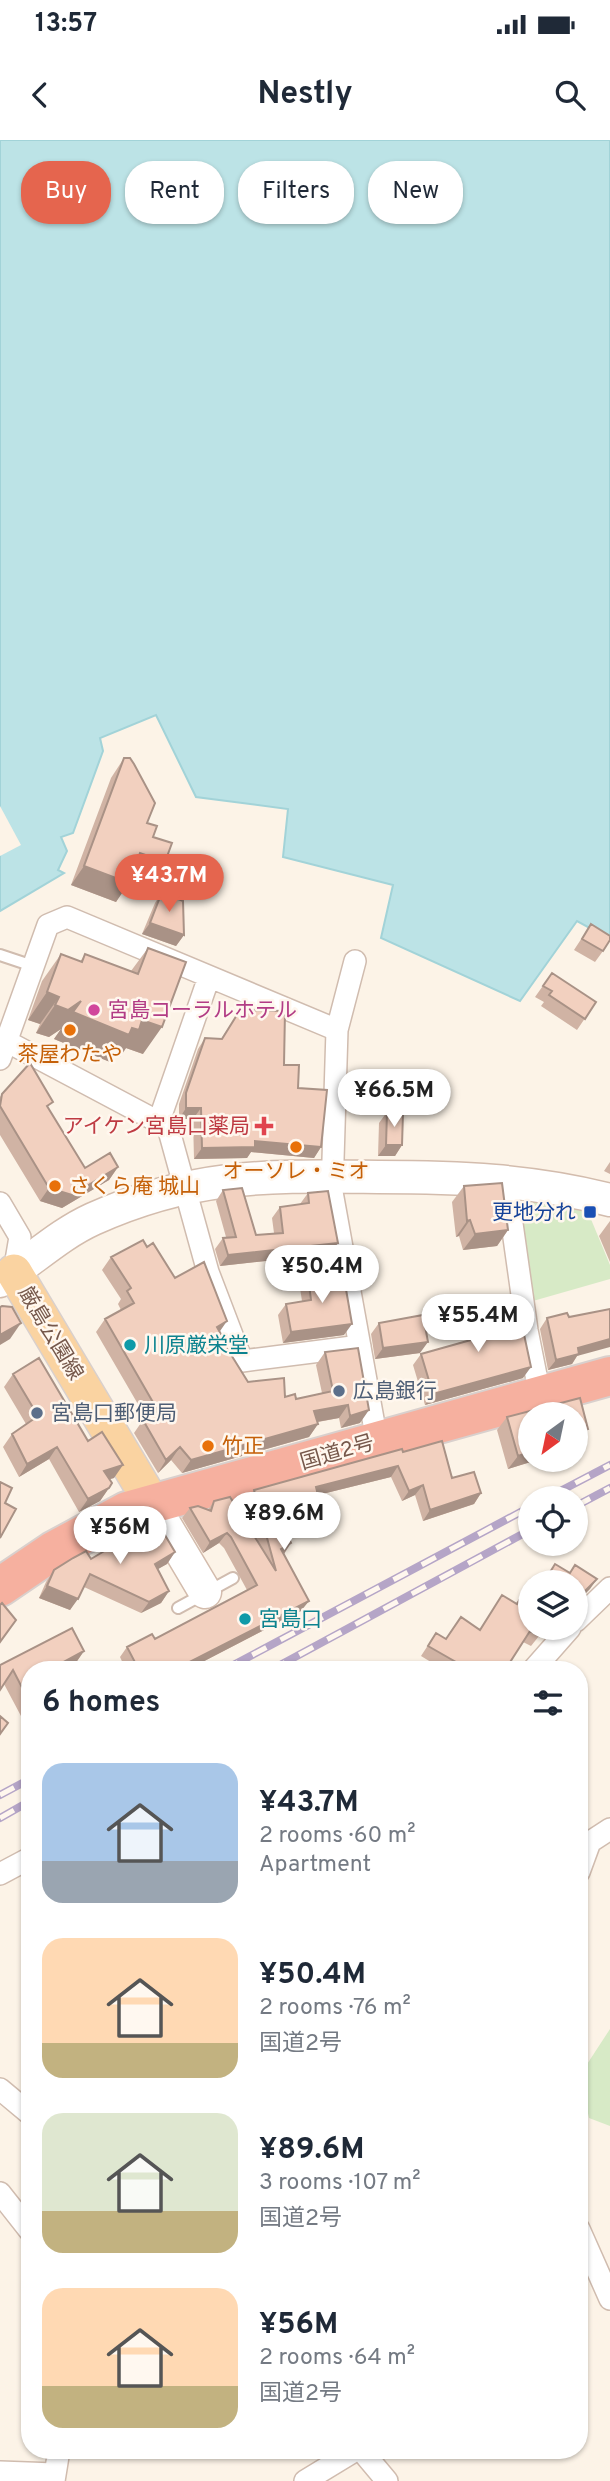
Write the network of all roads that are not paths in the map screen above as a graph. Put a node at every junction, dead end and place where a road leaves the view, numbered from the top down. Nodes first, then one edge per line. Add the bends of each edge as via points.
1 (0, 955) edge
2 (355, 961) dead end
3 (33, 966) junction
4 (209, 977) junction
5 (337, 1030) junction
6 (3, 1050) edge
7 (159, 1121) junction
8 (333, 1177) junction
9 (506, 1181) junction
10 (184, 1186) junction
11 (610, 1200) edge
12 (0, 1203) edge
13 (4, 1274) edge
14 (360, 1346) junction
15 (610, 1376) edge
16 (540, 1395) junction
17 (377, 1441) junction
18 (152, 1503) junction
19 (233, 1578) dead end
20 (0, 1587) edge
21 (610, 1588) edge
22 (205, 1592) junction
23 (178, 1608) dead end
24 (588, 1609) edge
25 (559, 1640) edge
26 (541, 1661) edge
27 (610, 1829) edge
28 (588, 1847) edge
29 (21, 1863) edge
30 (0, 1874) edge
31 (0, 2089) edge
32 (21, 2106) edge
33 (0, 2193) edge
34 (21, 2220) edge
35 (588, 2252) edge
36 (610, 2299) edge
37 (58, 2459) edge
38 (337, 2459) edge
39 (357, 2459) edge
40 (0, 2472) edge
41 (55, 2477) edge
42 (305, 2481) edge
43 (387, 2481) edge

1 - 3 lane
2 - 5 street
3 - 4 street via 48,925 67,917
3 - 6 street
4 - 5 street
4 - 7 street
5 - 8 street
6 - 7 street
7 - 10 street via 168,1127
8 - 9 street
8 - 10 street via 232,1178
8 - 14 street
9 - 11 street
9 - 16 street
10 - 13 street via 90,1220
10 - 14 street via 208,1272 242,1361
12 - 13 street via 20,1237
13 - 18 main road, 厳島公園線
14 - 17 street
15 - 16 highway, 国道2号
16 - 17 highway, 国道2号
17 - 18 highway, 国道2号
18 - 20 highway, 国道2号 via 127,1510 77,1537
18 - 22 street
19 - 22 lane
21 - 24 street
22 - 23 lane
25 - 26 street
27 - 28 street
29 - 30 street
31 - 32 street
33 - 34 street
35 - 36 street
37 - 41 street
38 - 42 street
39 - 43 street
40 - 41 street

